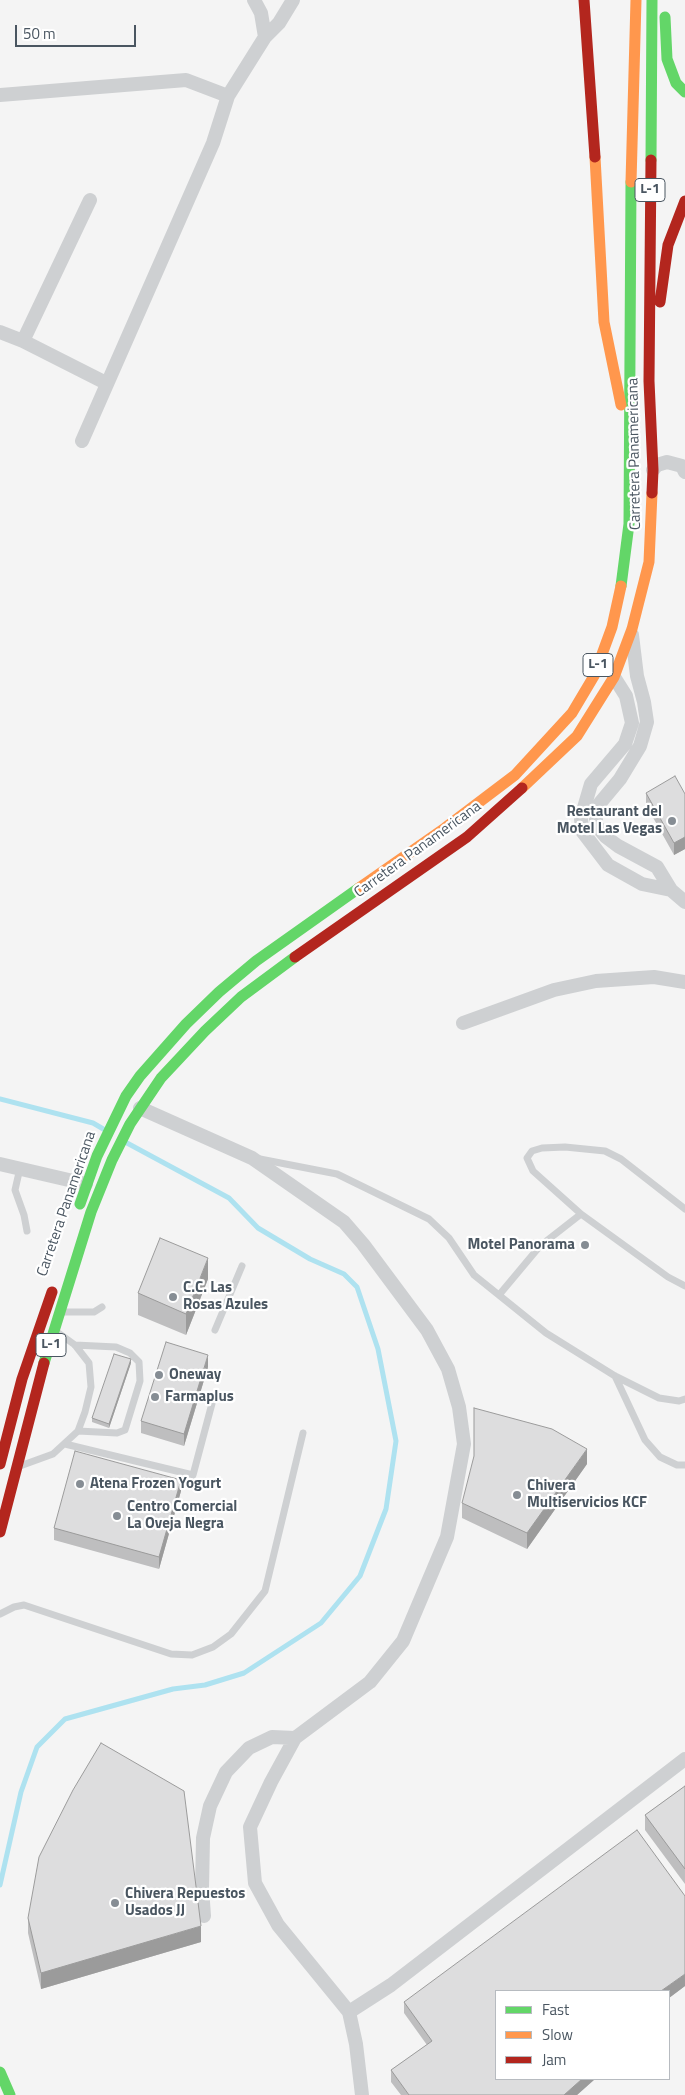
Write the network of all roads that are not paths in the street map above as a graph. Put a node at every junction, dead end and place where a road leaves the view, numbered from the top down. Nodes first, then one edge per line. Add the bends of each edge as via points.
1 (254, 0) edge
2 (292, 0) edge
3 (584, 0) edge
4 (636, 0) edge
5 (652, 0) edge
6 (662, 0) edge
7 (265, 37) junction
8 (685, 92) edge
9 (0, 95) edge
10 (228, 96) junction
11 (90, 200) dead end
12 (685, 201) edge
13 (0, 332) edge
14 (23, 341) junction
15 (649, 381) junction
16 (106, 384) junction
17 (82, 440) dead end
18 (630, 448) junction
19 (653, 470) junction
20 (685, 472) edge
21 (632, 629) junction
22 (614, 677) junction
23 (671, 890) junction
24 (685, 902) edge
25 (685, 982) edge
26 (463, 1023) dead end
27 (140, 1108) junction
28 (252, 1158) junction
29 (0, 1164) edge
30 (20, 1168) junction
31 (86, 1184) junction
32 (685, 1209) edge
33 (77, 1212) dead end
34 (581, 1214) junction
35 (26, 1231) dead end
36 (242, 1266) dead end
37 (55, 1281) dead end
38 (685, 1286) edge
39 (499, 1296) junction
40 (102, 1307) dead end
41 (61, 1312) junction
42 (41, 1326) junction
43 (215, 1330) dead end
44 (56, 1331) junction
45 (75, 1345) junction
46 (615, 1376) junction
47 (214, 1396) dead end
48 (685, 1399) edge
49 (78, 1431) junction
50 (303, 1433) dead end
51 (65, 1444) junction
52 (0, 1464) edge
53 (685, 1465) edge
54 (18, 1466) junction
55 (0, 1470) edge
56 (0, 1532) edge
57 (0, 1614) edge
58 (295, 1738) junction
59 (685, 1759) edge
60 (204, 1916) dead end
61 (349, 2012) junction
62 (0, 2072) edge
63 (10, 2095) edge
64 (362, 2095) edge

1 - 7 street via 261,12
2 - 7 street via 280,23
3 - 18 main road via 604,322
4 - 18 main road, Carretera Panamericana / L-1
5 - 15 main road, Carretera Panamericana / L-1
6 - 8 main road via 667,59 676,83
7 - 10 street
9 - 10 street via 186,80
10 - 16 street via 214,143
11 - 14 street
12 - 15 main road via 668,245
13 - 14 street
14 - 16 street
15 - 19 main road, Carretera Panamericana / L-1
16 - 17 street
18 - 31 main road, Carretera Panamericana / L-1 via 629,524 621,589 612,627 594,676 572,713 515,775 256,961 219,992 140,1076 115,1116
19 - 20 street via 668,462 682,466
19 - 21 main road, Carretera Panamericana / L-1 via 649,562
21 - 22 main road, Carretera Panamericana / L-1
21 - 23 street via 637,676 647,722 640,746 620,779 600,803 596,825 618,846 657,867
22 - 23 street via 626,696 632,723 625,744 592,784 581,818 582,831 608,865 642,884
22 - 27 main road, Carretera Panamericana / L-1 via 577,736 528,784 467,837 324,935 241,997 161,1078
23 - 24 street
25 - 26 street via 654,977 596,981 554,990
27 - 28 street
27 - 41 main road, Carretera Panamericana / L-1 via 112,1160 91,1212
28 - 39 lane via 337,1174 429,1219 449,1238 474,1275
28 - 58 street via 344,1222 427,1330 448,1369 460,1407 464,1444 447,1537 403,1641 370,1682
29 - 30 street
30 - 31 street
30 - 35 lane via 16,1190
31 - 33 main road, Carretera Panamericana / L-1
32 - 34 lane via 621,1159 605,1151 565,1147 532,1151 527,1158 533,1171
34 - 38 lane
34 - 39 lane via 540,1246
36 - 43 lane
37 - 42 main road, Carretera Panamericana / L-1
39 - 46 lane via 546,1333
40 - 41 lane via 94,1312
41 - 44 main road, Carretera Panamericana / L-1
42 - 44 lane
42 - 52 main road, Carretera Panamericana / L-1 via 22,1379
44 - 45 lane
44 - 54 main road, Carretera Panamericana / L-1 via 37,1386
45 - 49 lane via 88,1363 91,1387
45 - 49 lane via 116,1347 130,1353 139,1362 140,1381 125,1430 117,1433
46 - 48 lane via 659,1398
46 - 53 lane via 645,1440 660,1457
47 - 51 lane via 193,1474
49 - 51 lane
50 - 57 lane via 265,1591 231,1634 213,1647 192,1655 171,1654 24,1605
51 - 54 lane via 53,1454
54 - 55 lane
54 - 56 main road, Carretera Panamericana / L-1
58 - 60 street via 272,1737 249,1748 226,1772 210,1806 203,1838
58 - 61 street via 250,1826 256,1883 278,1925
59 - 61 street via 391,1985
61 - 64 street
62 - 63 main road

